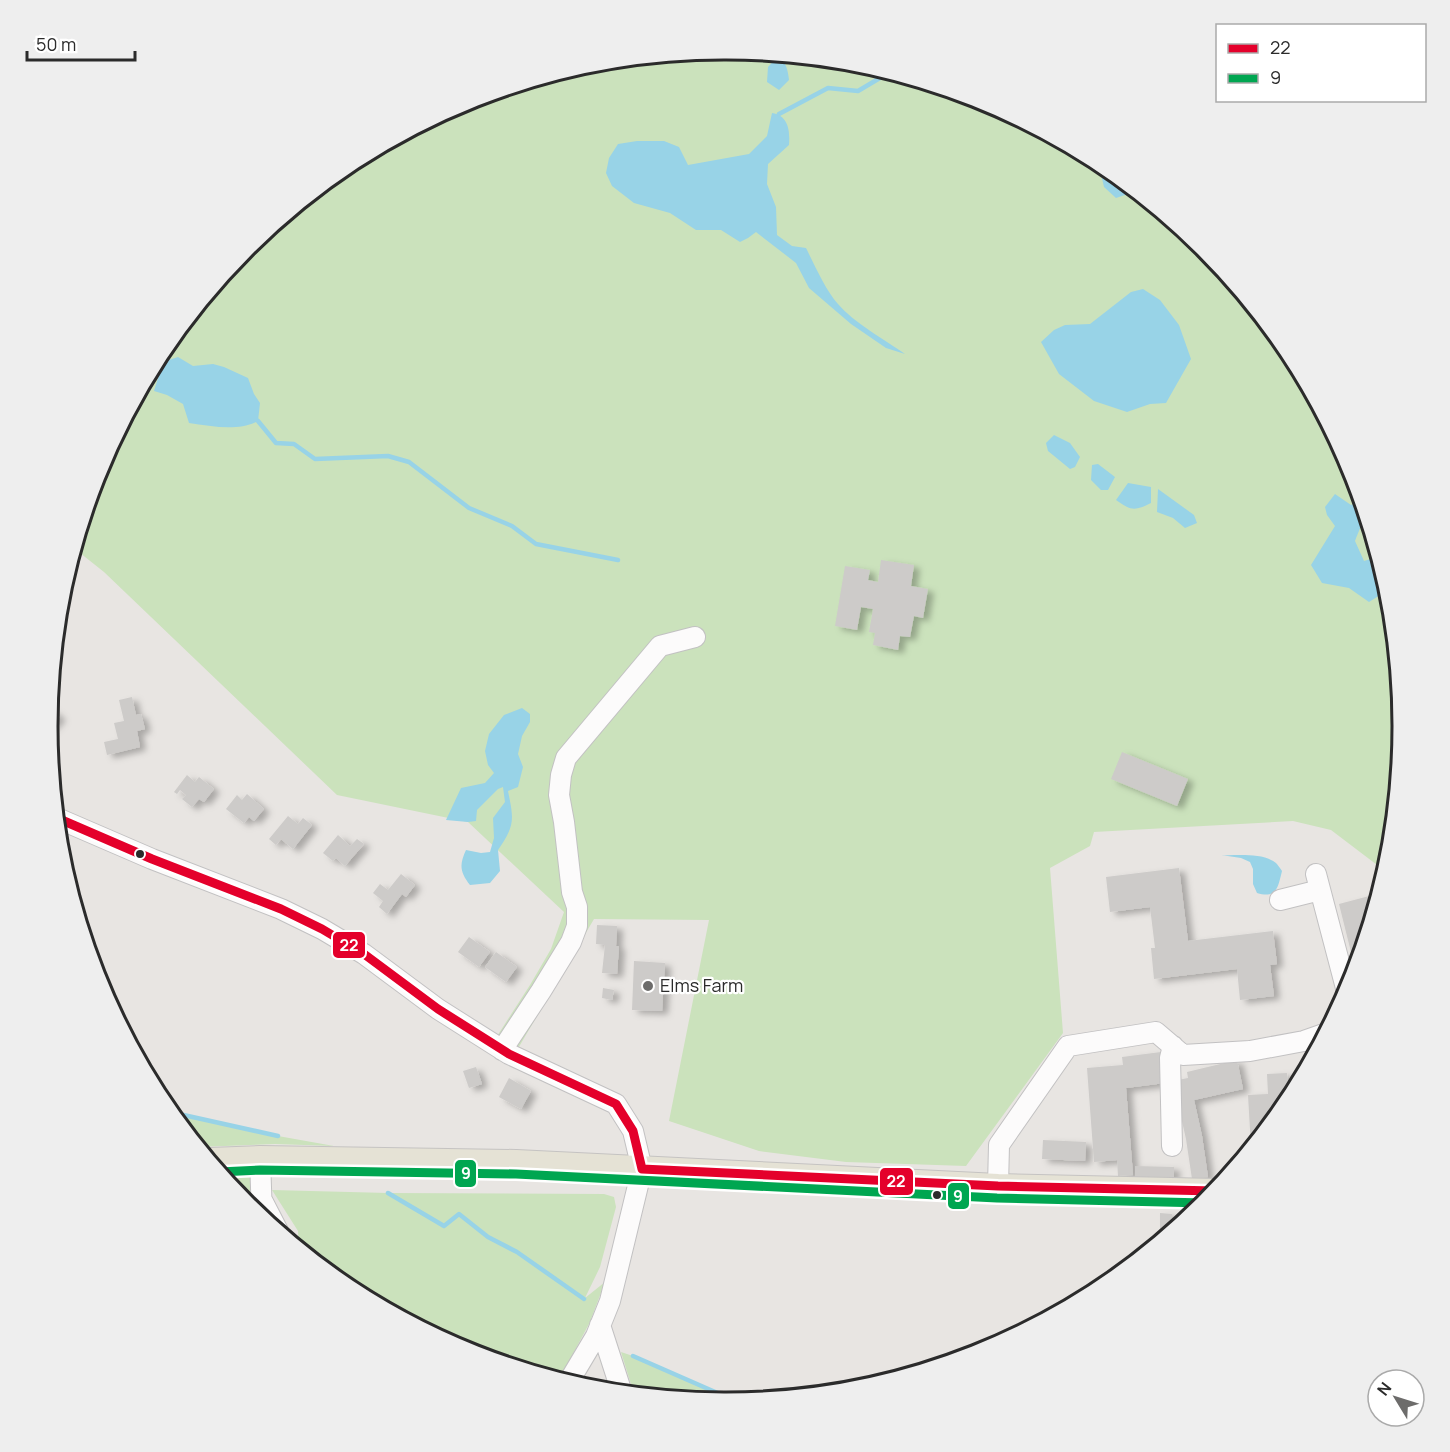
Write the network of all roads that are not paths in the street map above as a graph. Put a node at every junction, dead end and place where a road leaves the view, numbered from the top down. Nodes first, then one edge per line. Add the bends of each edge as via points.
1 (695, 637) dead end
2 (66, 825) edge
3 (1280, 900) dead end
4 (1343, 976) edge
5 (1314, 1038) edge
6 (1173, 1046) junction
7 (502, 1050) junction
8 (1172, 1146) dead end
9 (260, 1158) junction
10 (219, 1160) edge
11 (642, 1169) junction
12 (998, 1186) junction
13 (1202, 1191) edge
14 (261, 1203) edge
15 (600, 1325) junction
16 (573, 1375) edge
17 (619, 1384) edge

1 - 7 street via 660,646 566,758 559,795 577,926 571,942
2 - 7 street via 281,909 322,929
3 - 4 street via 1318,882
5 - 6 street via 1250,1052 1184,1055
6 - 8 street
6 - 12 street via 1156,1032 1068,1046 999,1144
7 - 11 street via 616,1104 633,1131
9 - 10 main road
9 - 11 main road via 516,1162
9 - 14 street
11 - 12 main road
11 - 15 street via 610,1300
12 - 13 main road
15 - 16 street
15 - 17 street

